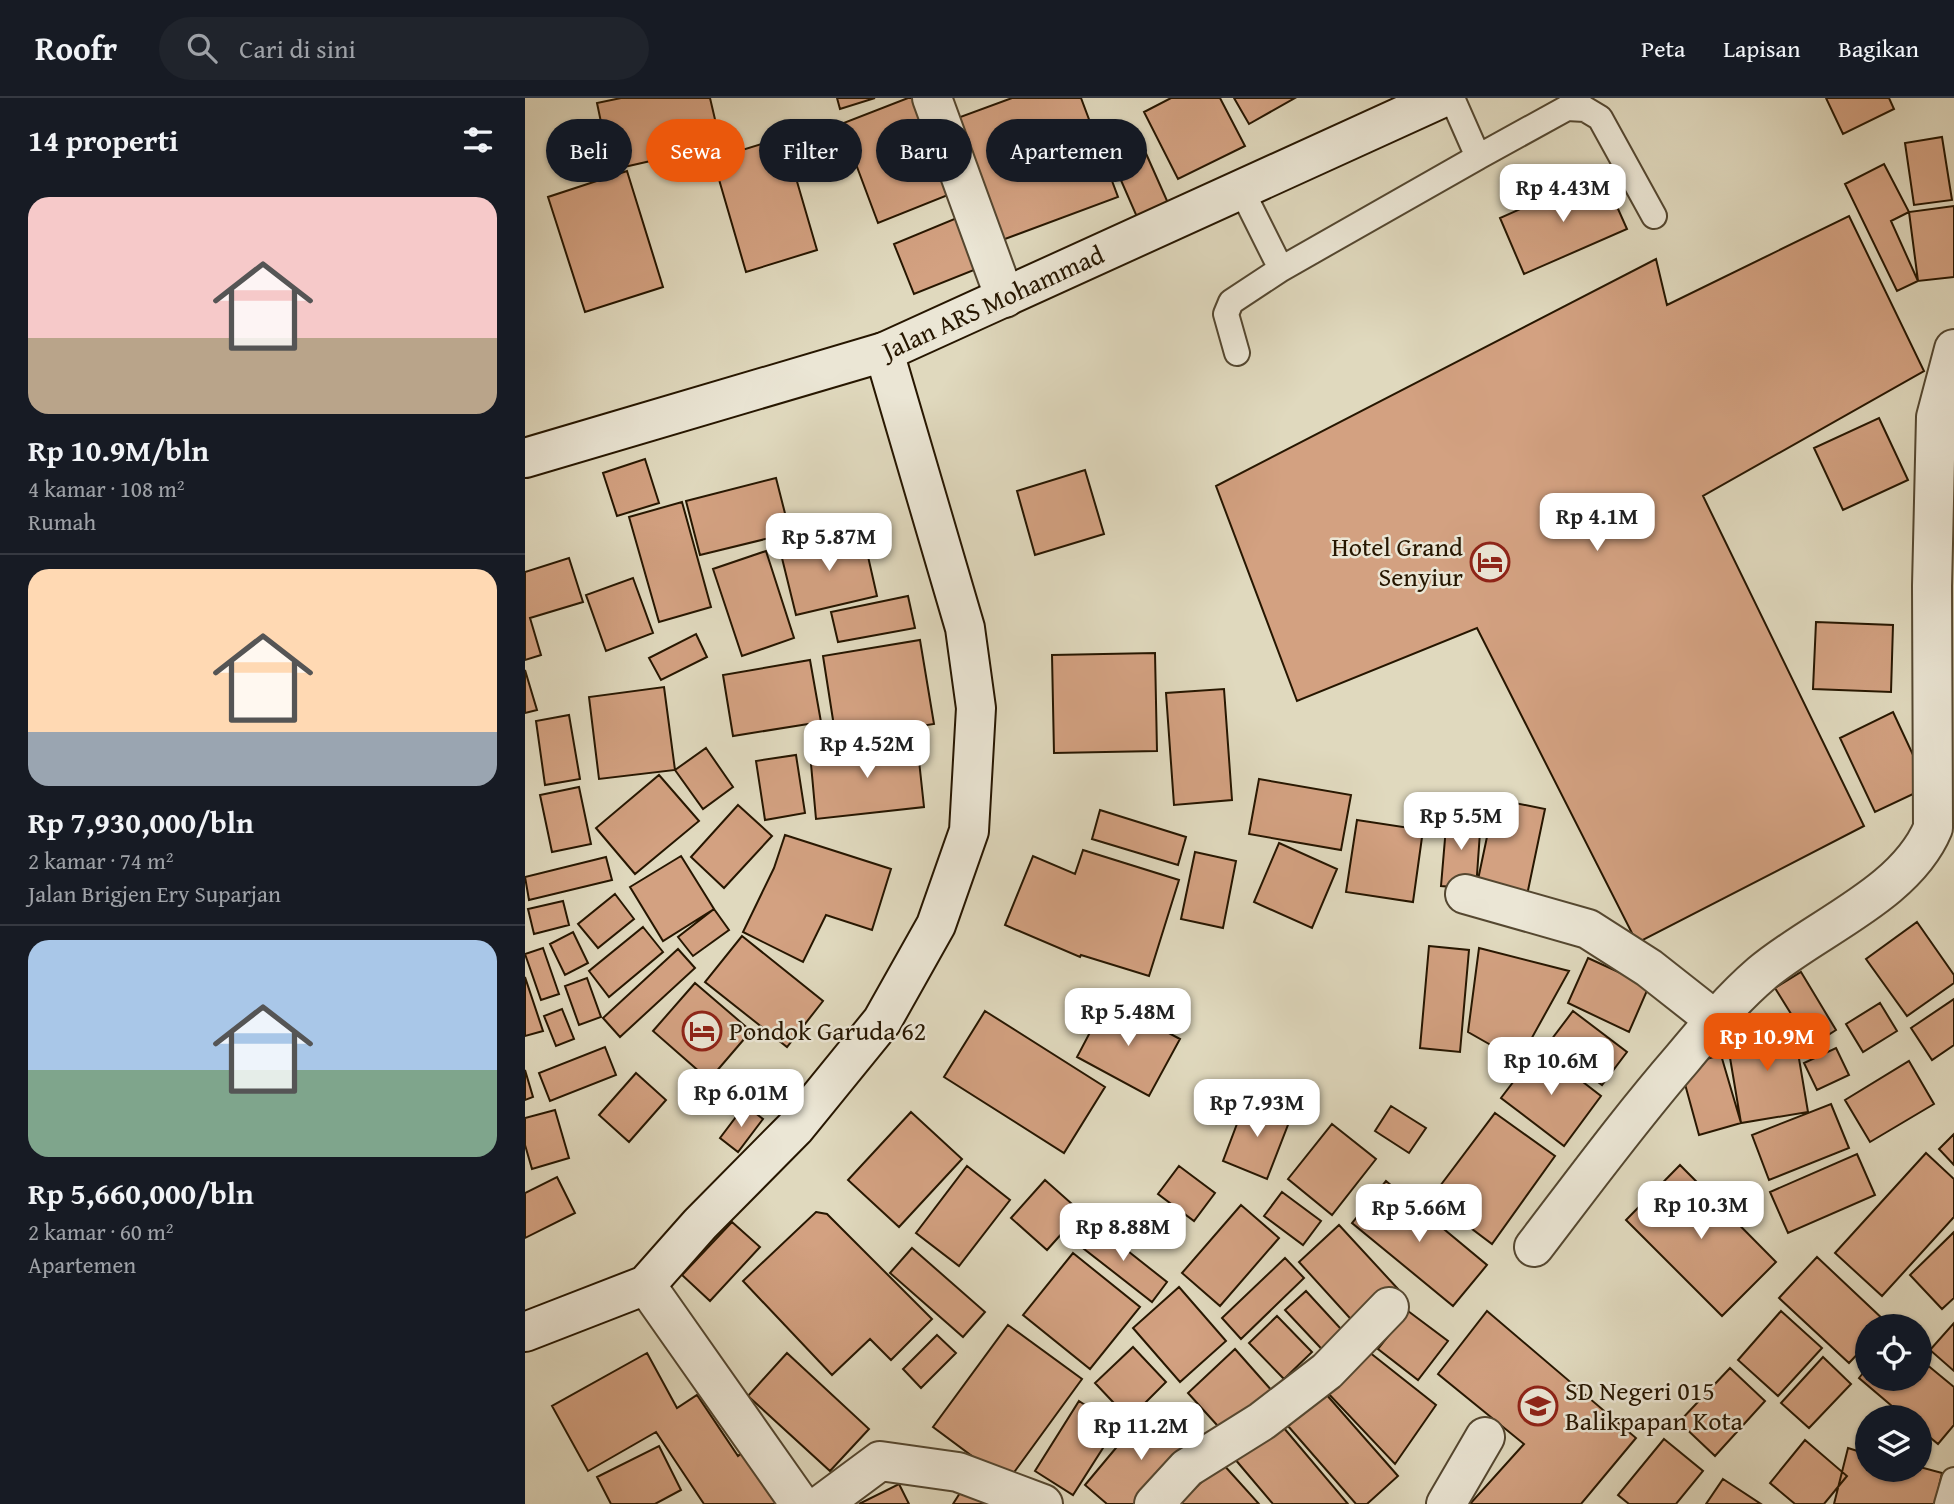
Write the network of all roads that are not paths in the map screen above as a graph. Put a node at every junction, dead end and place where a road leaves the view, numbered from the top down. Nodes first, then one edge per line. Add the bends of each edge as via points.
1 (932, 98) edge
2 (1442, 98) edge
3 (1452, 98) edge
4 (1478, 157) junction
5 (1242, 191) junction
6 (1654, 216) dead end
7 (1281, 269) junction
8 (1005, 298) junction
9 (1954, 349) edge
10 (884, 352) junction
11 (1237, 353) dead end
12 (527, 454) edge
13 (1465, 894) dead end
14 (1715, 1020) junction
15 (1534, 1247) dead end
16 (646, 1285) junction
17 (1389, 1307) dead end
18 (525, 1332) edge
19 (1485, 1437) dead end
20 (1954, 1480) edge
21 (800, 1504) edge
22 (822, 1504) edge
23 (1043, 1504) edge
24 (1154, 1504) edge
25 (1446, 1504) edge
26 (1947, 1504) edge

1 - 8 street
2 - 5 street, Jalan ARS Mohammad
3 - 4 lane
4 - 6 lane via 1567,108 1585,109 1600,118
4 - 7 lane
5 - 7 lane
5 - 8 street, Jalan ARS Mohammad
7 - 11 lane via 1231,302 1226,314
8 - 10 street, Jalan ARS Mohammad
9 - 14 street via 1936,417 1933,828 1906,871 1762,973
10 - 12 street, Jalan ARS Mohammad
10 - 16 street via 965,628 976,708 969,831 936,925 882,1021 795,1128
13 - 14 street via 1588,929 1649,968
14 - 15 street
16 - 18 street
16 - 21 street
17 - 24 street via 1327,1371 1262,1421 1187,1468
19 - 25 street
20 - 26 lane
22 - 23 street via 880,1461 958,1472

